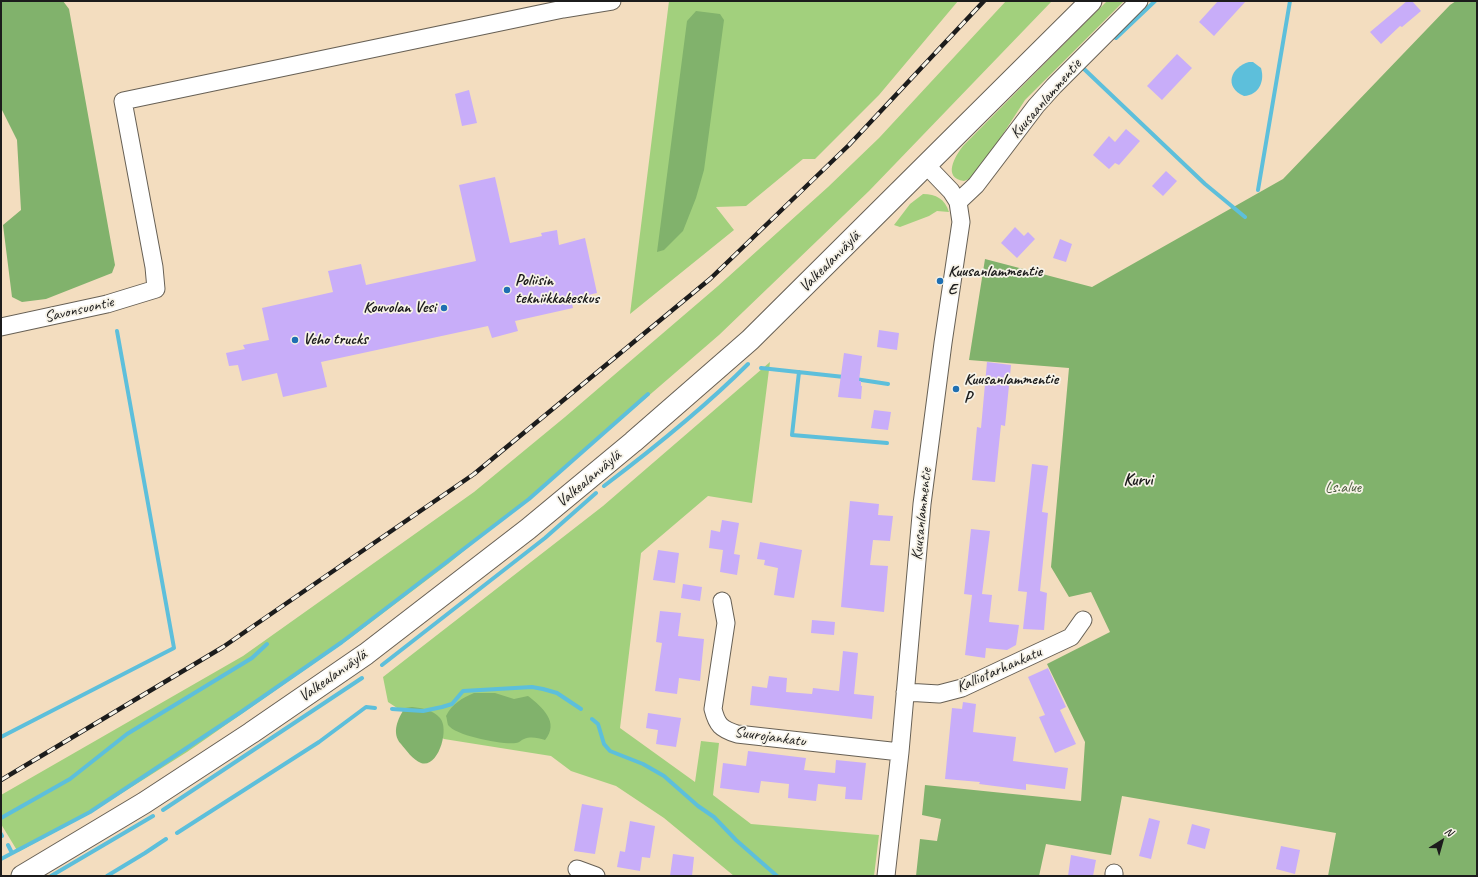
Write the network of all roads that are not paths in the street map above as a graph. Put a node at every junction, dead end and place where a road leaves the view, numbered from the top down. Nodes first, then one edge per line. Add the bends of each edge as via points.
1 (612, 1) edge
2 (1091, 1) edge
3 (1139, 1) edge
4 (926, 165) junction
5 (958, 202) junction
6 (1, 327) edge
7 (722, 601) dead end
8 (1083, 620) dead end
9 (905, 692) junction
10 (900, 752) junction
11 (577, 869) dead end
12 (22, 876) edge
13 (596, 876) edge
14 (886, 876) edge

1 - 6 street, Savonsuontie via 123,101 156,289 107,304
2 - 4 main road, Valkealanväylä
3 - 5 street, Kuusaanlammentie via 1040,101 976,185
4 - 5 street, Kuusanlammentie via 952,191
4 - 12 main road, Valkealanväylä via 750,340 528,529 366,654 144,803
5 - 9 street, Kuusanlammentie via 961,222 922,504
7 - 10 street, Suurojankatu via 726,623 713,709 720,726 737,734
8 - 9 street, Kalliotarhankatu via 1071,637 962,688 939,694
9 - 10 street, Kuusanlammentie
10 - 14 street, Kuusanlammentie
11 - 13 street

